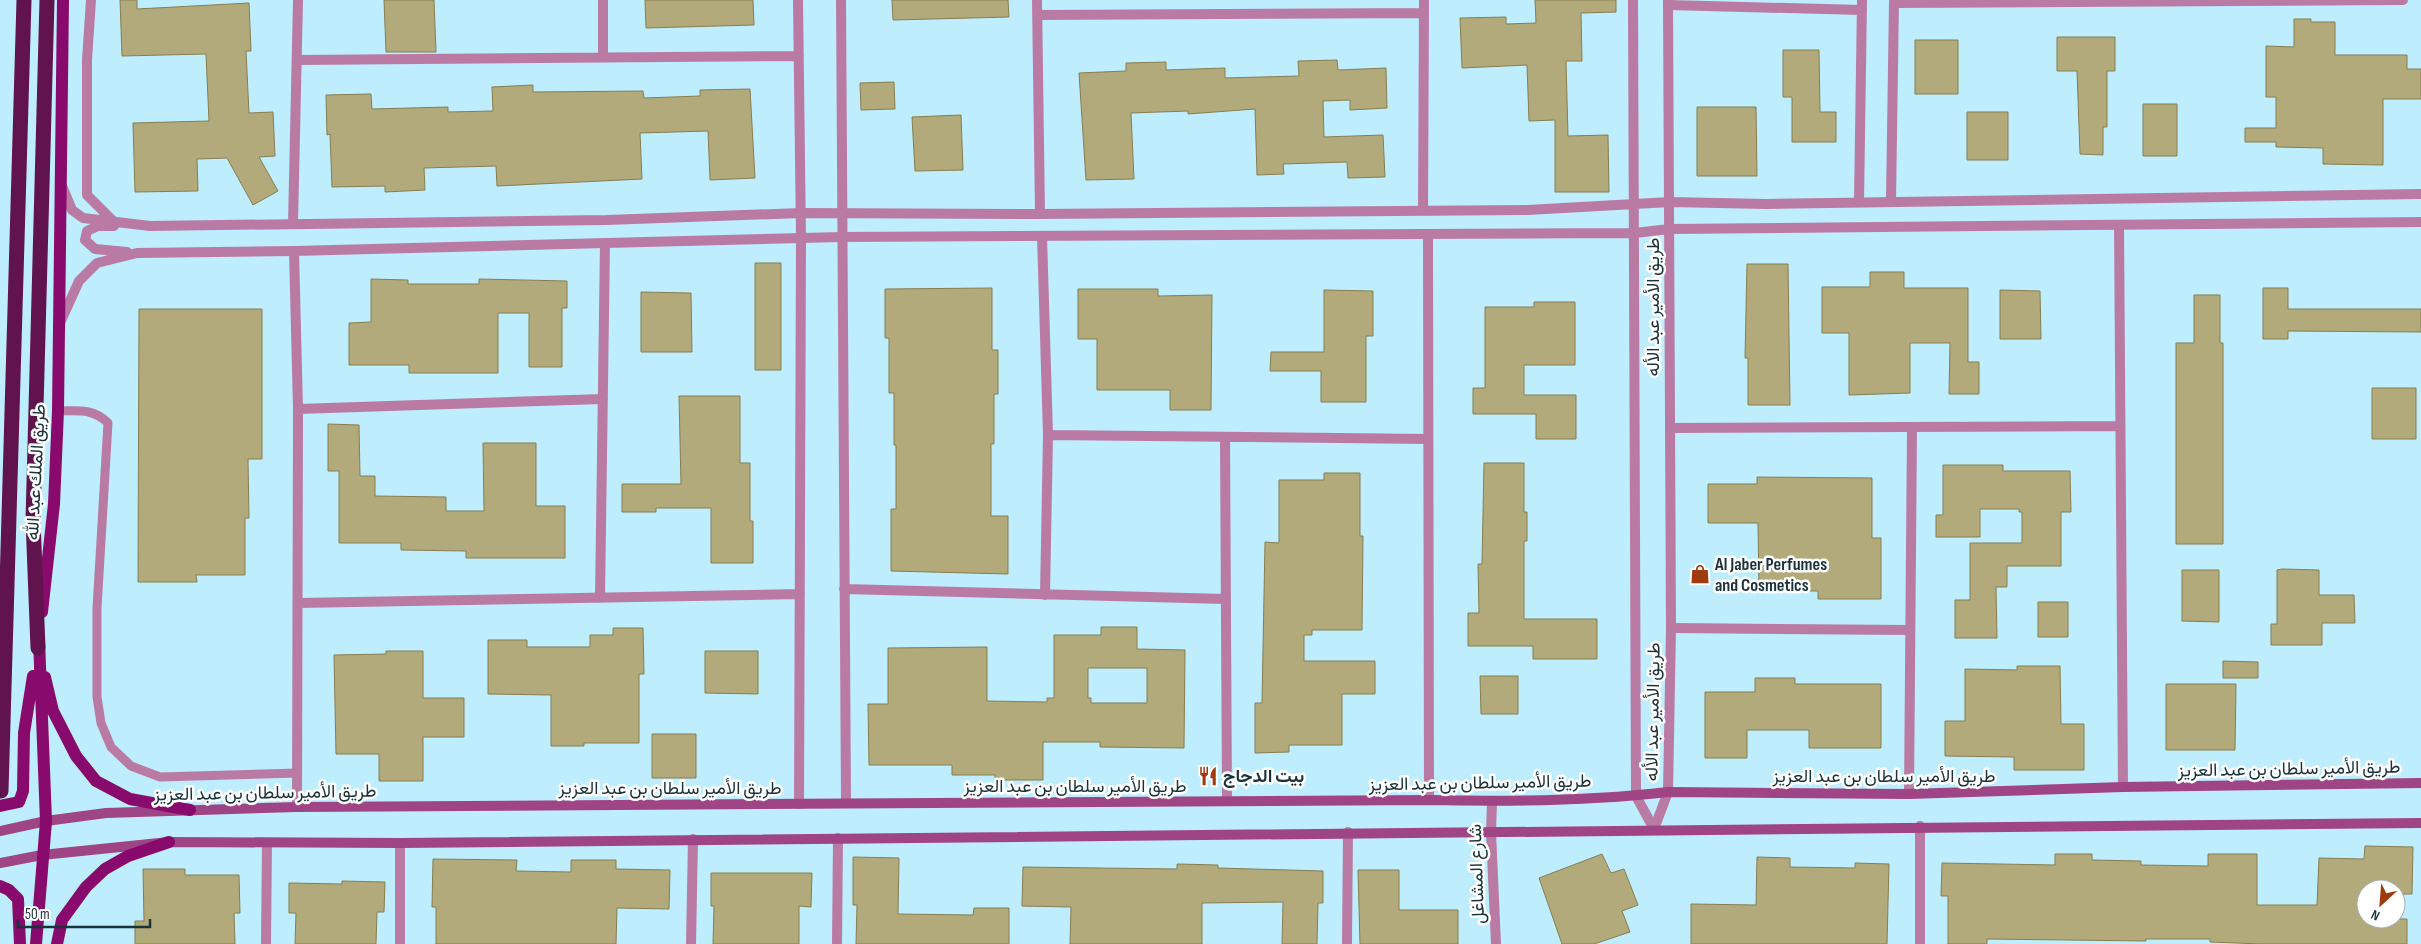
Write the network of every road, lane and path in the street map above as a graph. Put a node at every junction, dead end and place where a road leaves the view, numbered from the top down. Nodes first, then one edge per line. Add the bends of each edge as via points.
1 (24, 0) edge
2 (47, 0) edge
3 (63, 0) edge
4 (91, 0) edge
5 (298, 0) edge
6 (603, 0) edge
7 (798, 0) edge
8 (840, 0) edge
9 (1037, 0) edge
10 (1424, 0) edge
11 (1633, 0) edge
12 (2403, 0) edge
13 (1894, 1) edge
14 (1668, 2) edge
15 (1862, 5) edge
16 (1424, 13) junction
17 (1038, 15) junction
18 (799, 56) junction
19 (603, 57) junction
20 (298, 60) junction
21 (61, 184) junction
22 (2421, 194) edge
23 (1892, 201) junction
24 (1670, 202) junction
25 (1859, 202) junction
26 (1636, 203) junction
27 (1424, 210) junction
28 (801, 213) junction
29 (842, 213) junction
30 (1040, 214) junction
31 (112, 220) junction
32 (2421, 222) edge
33 (293, 224) junction
34 (2119, 225) junction
35 (150, 226) junction
36 (1669, 229) junction
37 (1635, 233) junction
38 (1428, 234) junction
39 (841, 236) junction
40 (1042, 236) junction
41 (801, 238) junction
42 (605, 243) junction
43 (294, 251) junction
44 (137, 253) junction
45 (59, 326) junction
46 (603, 399) junction
47 (298, 409) junction
48 (58, 411) junction
49 (2120, 426) junction
50 (1912, 427) junction
51 (1670, 428) junction
52 (1048, 435) junction
53 (1225, 437) junction
54 (1428, 439) junction
55 (844, 589) junction
56 (800, 594) junction
57 (1044, 595) junction
58 (600, 598) junction
59 (1226, 600) junction
60 (298, 603) junction
61 (1671, 628) junction
62 (1910, 630) junction
63 (38, 648) junction
64 (297, 773) junction
65 (2421, 783) edge
66 (2123, 787) junction
67 (1, 791) edge
68 (1668, 792) junction
69 (1909, 794) junction
70 (1636, 796) junction
71 (1429, 800) junction
72 (1228, 801) junction
73 (1492, 802) junction
74 (798, 804) junction
75 (846, 804) junction
76 (0, 806) edge
77 (297, 807) junction
78 (190, 810) junction
79 (46, 821) junction
80 (2421, 823) edge
81 (1920, 826) junction
82 (1654, 829) junction
83 (0, 830) edge
84 (1348, 832) junction
85 (1491, 832) junction
86 (838, 838) junction
87 (692, 839) junction
88 (169, 842) junction
89 (267, 843) junction
90 (400, 843) junction
91 (42, 854) junction
92 (0, 863) edge
93 (0, 886) edge
94 (20, 944) edge
95 (36, 944) edge
96 (56, 944) edge
97 (266, 944) edge
98 (400, 944) edge
99 (692, 944) edge
100 (837, 944) edge
101 (1347, 944) edge
102 (1496, 944) edge
103 (1920, 944) edge

1 - 67 highway
2 - 63 highway via 33,520
3 - 21 main road, طريق الملك عبد الله
4 - 31 street via 87,60 87,195
5 - 20 street
6 - 19 street
7 - 18 street
8 - 29 street
9 - 17 street
10 - 16 street
11 - 26 street, طريق الأمير عبد الأله
12 - 13 street
13 - 23 street
14 - 15 street
14 - 24 street, طريق الأمير عبد الأله
15 - 25 street
16 - 17 street
16 - 27 street
17 - 30 street
18 - 19 street
18 - 28 street
19 - 20 street
20 - 33 street
21 - 31 street via 72,210 83,218
21 - 45 main road, طريق الملك عبد الله
22 - 23 street
23 - 25 street
24 - 25 street
24 - 26 street
24 - 36 street, طريق الأمير عبد الأله
26 - 27 street via 1528,210
26 - 37 street, طريق الأمير عبد الأله
27 - 30 street
28 - 29 street
28 - 33 street via 607,220
28 - 41 street
29 - 30 street
29 - 39 street
31 - 35 street
32 - 34 street
33 - 35 street
34 - 36 street
34 - 49 street
35 - 44 street via 98,226 88,231 85,240 95,249
36 - 37 street
36 - 51 street, طريق الأمير عبد الأله
37 - 38 street
37 - 70 street, طريق الأمير عبد الأله
38 - 40 street
38 - 54 street
39 - 40 street
39 - 41 street
39 - 55 street
40 - 52 street
41 - 42 street
41 - 56 street
42 - 43 street
42 - 46 street
43 - 44 street
43 - 47 street
44 - 45 street via 97,262 79,280
45 - 48 main road, طريق الملك عبد الله
46 - 47 street
46 - 58 street
47 - 60 street
48 - 63 main road, طريق الملك عبد الله via 54,504
48 - 64 lane via 80,410 99,414 108,423 97,608 97,687 101,723 111,747 131,766 160,777
49 - 50 street
49 - 66 street
50 - 51 street
50 - 62 street
51 - 61 street, طريق الأمير عبد الأله
52 - 53 street
52 - 57 street
53 - 54 street
53 - 59 street
54 - 71 street
55 - 57 street
55 - 75 street
56 - 58 street
56 - 74 street
57 - 59 street
58 - 60 street
59 - 72 street
60 - 64 street
61 - 62 street
61 - 68 street, طريق الأمير عبد الأله
62 - 69 street
63 - 76 main road via 24,733 23,791 19,802
63 - 78 main road via 53,711 76,756 96,780 130,799
63 - 79 main road, طريق الملك عبد الله
64 - 77 street
65 - 66 main road, طريق الأمير سلطان بن عبد العزيز
66 - 69 main road, طريق الأمير سلطان بن عبد العزيز
68 - 69 main road, طريق الأمير سلطان بن عبد العزيز
68 - 70 main road, طريق الأمير سلطان بن عبد العزيز
68 - 82 street, طريق الأمير عبد الأله
70 - 73 main road, طريق الأمير سلطان بن عبد العزيز
70 - 82 street, طريق الأمير عبد الأله
71 - 72 main road, طريق الأمير سلطان بن عبد العزيز
71 - 73 main road, طريق الأمير سلطان بن عبد العزيز
72 - 75 main road, طريق الأمير سلطان بن عبد العزيز
73 - 85 street, شارع المشاغل
74 - 75 main road, طريق الأمير سلطان بن عبد العزيز
74 - 77 main road, طريق الأمير سلطان بن عبد العزيز
77 - 78 main road, طريق الأمير سلطان بن عبد العزيز
78 - 79 main road, طريق الأمير سلطان بن عبد العزيز via 106,813
79 - 83 main road, طريق الأمير سلطان بن عبد العزيز
79 - 91 main road, طريق الملك عبد الله
80 - 81 main road
81 - 82 main road
81 - 103 street
82 - 85 main road
84 - 85 main road
84 - 86 main road
84 - 101 street
85 - 102 street, شارع المشاغل
86 - 87 main road
86 - 100 street
87 - 90 main road
87 - 99 street
88 - 89 main road
88 - 91 main road
88 - 96 main road via 128,856 105,869 86,887 62,920
89 - 90 main road
89 - 97 street
90 - 98 street
91 - 92 main road
91 - 95 main road, طريق الملك عبد الله
93 - 94 main road via 18,899

